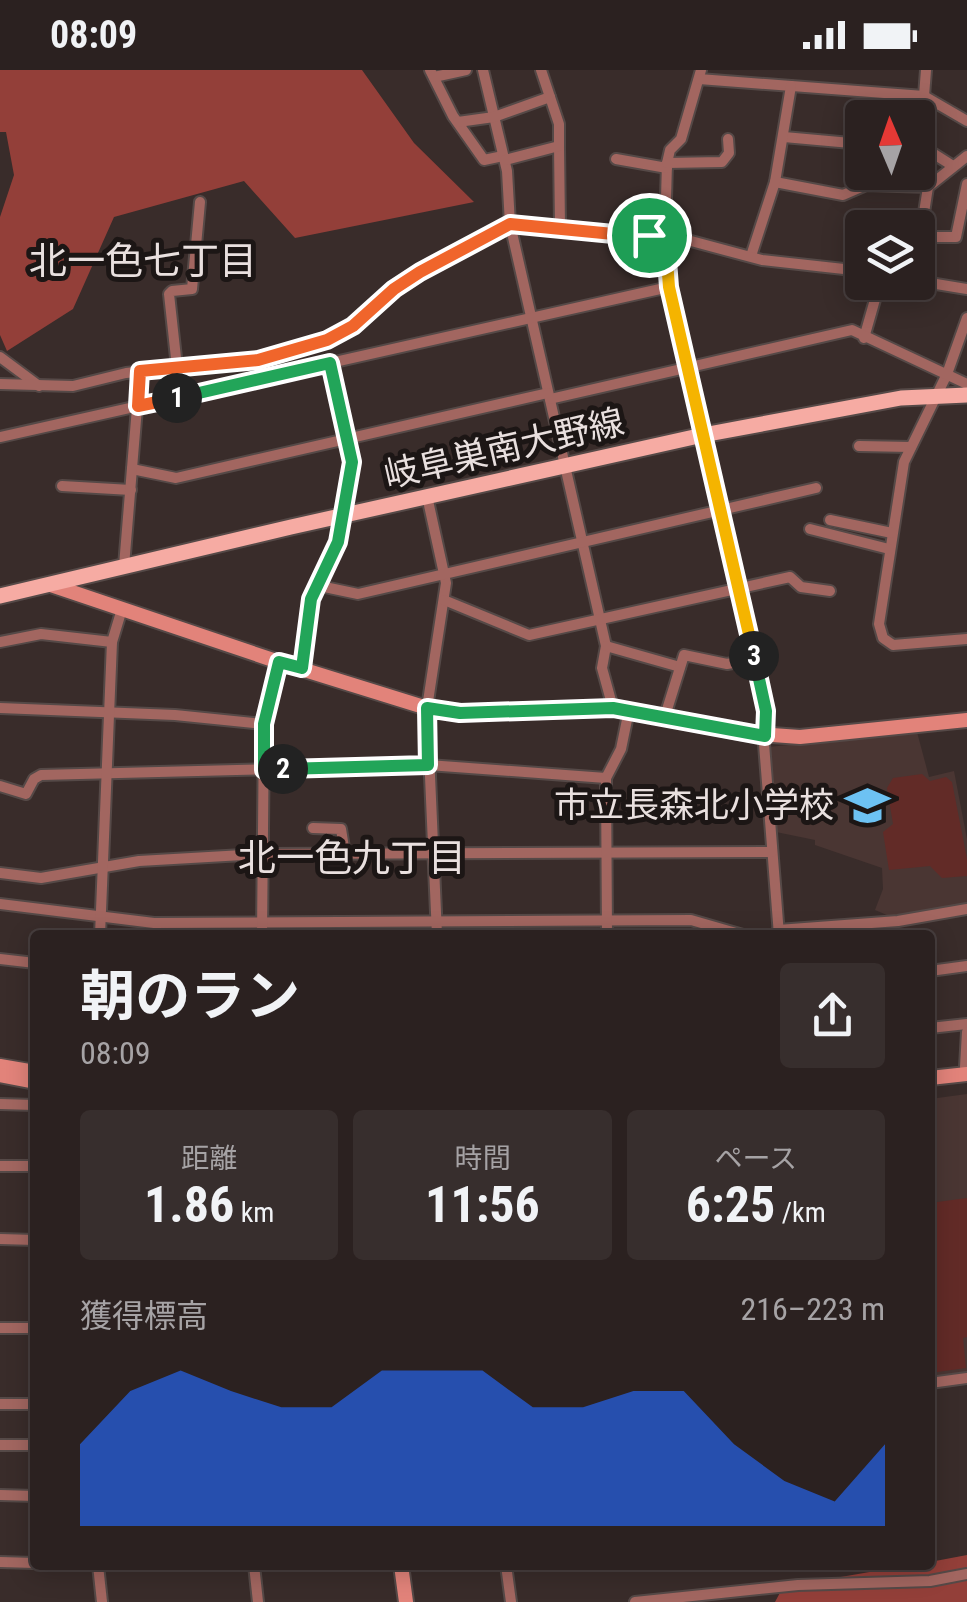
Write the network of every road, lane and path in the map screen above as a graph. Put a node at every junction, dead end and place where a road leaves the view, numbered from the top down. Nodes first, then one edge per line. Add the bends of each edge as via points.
1 (466, 70) edge
2 (483, 70) edge
3 (541, 70) edge
4 (926, 70) edge
5 (432, 73) edge
6 (700, 74) edge
7 (791, 86) junction
8 (924, 96) junction
9 (550, 97) junction
10 (494, 117) junction
11 (458, 122) junction
12 (967, 122) edge
13 (784, 137) junction
14 (728, 139) dead end
15 (845, 142) edge
16 (559, 146) junction
17 (935, 154) edge
18 (504, 158) junction
19 (616, 159) dead end
20 (960, 161) edge
21 (667, 165) junction
22 (935, 181) edge
23 (775, 182) junction
24 (967, 183) edge
25 (854, 190) edge
26 (200, 202) dead end
27 (510, 224) junction
28 (560, 227) junction
29 (665, 234) junction
30 (935, 237) edge
31 (751, 256) junction
32 (845, 271) edge
33 (935, 283) edge
34 (669, 287) junction
35 (967, 289) edge
36 (875, 300) edge
37 (532, 317) junction
38 (967, 318) edge
39 (864, 338) junction
40 (0, 357) edge
41 (330, 363) junction
42 (688, 367) junction
43 (176, 368) junction
44 (140, 371) junction
45 (947, 374) junction
46 (0, 384) edge
47 (967, 384) edge
48 (40, 386) junction
49 (936, 394) junction
50 (967, 395) edge
51 (549, 396) junction
52 (138, 406) junction
53 (703, 435) junction
54 (0, 437) edge
55 (347, 438) junction
56 (859, 446) dead end
57 (911, 447) junction
58 (564, 465) junction
59 (132, 470) junction
60 (62, 486) dead end
61 (816, 488) dead end
62 (130, 490) junction
63 (427, 496) junction
64 (721, 510) junction
65 (342, 516) junction
66 (830, 520) dead end
67 (810, 529) dead end
68 (892, 533) junction
69 (582, 541) junction
70 (888, 549) junction
71 (124, 566) junction
72 (444, 573) junction
73 (51, 584) junction
74 (315, 585) junction
75 (738, 588) junction
76 (830, 591) dead end
77 (0, 596) edge
78 (444, 600) junction
79 (122, 609) junction
80 (600, 618) junction
81 (967, 639) edge
82 (0, 642) edge
83 (112, 642) junction
84 (606, 646) junction
85 (755, 659) junction
86 (279, 662) junction
87 (680, 667) junction
88 (302, 668) junction
89 (0, 708) edge
90 (427, 708) junction
91 (613, 708) junction
92 (108, 714) junction
93 (628, 715) dead end
94 (664, 716) junction
95 (967, 720) edge
96 (264, 724) junction
97 (765, 736) junction
98 (428, 765) junction
99 (264, 770) junction
100 (104, 774) junction
101 (606, 778) junction
102 (0, 786) edge
103 (313, 828) dead end
104 (772, 852) junction
105 (262, 854) junction
106 (345, 854) junction
107 (431, 854) junction
108 (606, 854) junction
109 (100, 866) junction
110 (0, 873) edge
111 (0, 904) edge
112 (967, 909) edge
113 (99, 917) junction
114 (606, 920) junction
115 (436, 921) junction
116 (262, 922) junction
117 (100, 930) edge
118 (262, 930) edge
119 (437, 930) edge
120 (606, 930) edge
121 (726, 930) edge
122 (778, 930) edge
123 (800, 930) edge
124 (0, 959) edge
125 (30, 962) edge
126 (967, 966) edge
127 (935, 969) edge
128 (967, 1024) edge
129 (935, 1027) edge
130 (967, 1032) edge
131 (0, 1066) edge
132 (966, 1069) edge
133 (30, 1071) edge
134 (935, 1073) edge
135 (0, 1076) edge
136 (30, 1081) edge
137 (0, 1104) edge
138 (30, 1105) edge
139 (0, 1166) edge
140 (30, 1166) edge
141 (0, 1239) edge
142 (30, 1240) edge
143 (0, 1328) edge
144 (30, 1328) edge
145 (967, 1378) edge
146 (935, 1381) edge
147 (0, 1404) edge
148 (30, 1404) edge
149 (0, 1444) edge
150 (30, 1445) edge
151 (0, 1496) edge
152 (30, 1496) edge
153 (0, 1562) edge
154 (30, 1563) edge
155 (99, 1570) edge
156 (255, 1570) edge
157 (402, 1570) edge
158 (507, 1570) edge
159 (967, 1574) edge
160 (102, 1602) edge
161 (258, 1602) edge
162 (406, 1602) edge
163 (511, 1602) edge
164 (635, 1602) edge

1 - 5 street
2 - 10 street
3 - 9 street
4 - 8 street
5 - 11 street
6 - 7 street
6 - 21 street
7 - 8 street
7 - 13 street
8 - 12 street
9 - 10 street
9 - 16 street
10 - 11 street
10 - 18 street
11 - 18 street via 484,160
13 - 15 street
13 - 23 street
14 - 21 street via 722,162
16 - 18 street
16 - 28 street
17 - 20 street
18 - 27 street
19 - 21 street
20 - 22 street
20 - 24 street
21 - 29 street
23 - 25 street via 843,195
23 - 31 street
24 - 30 street via 956,236
26 - 43 street via 192,290 169,294
27 - 28 street
27 - 37 street
27 - 43 street via 420,272 327,340 265,358
28 - 29 street
29 - 31 street
29 - 34 street
31 - 32 street
33 - 35 street
34 - 37 street
34 - 42 street
36 - 39 street
37 - 41 street
37 - 51 street
38 - 45 street
39 - 42 street via 852,330
39 - 45 street
40 - 48 street
41 - 52 street
41 - 55 street
42 - 51 street
42 - 53 street
43 - 44 street
44 - 48 street
44 - 52 street
45 - 47 street
45 - 49 street
46 - 48 street
49 - 50 main road, 岐阜巣南大野線
49 - 53 main road, 岐阜巣南大野線
49 - 57 street
51 - 55 street
51 - 58 street
52 - 54 street
52 - 59 street
53 - 58 main road, 岐阜巣南大野線
53 - 64 street
55 - 59 street via 176,478
55 - 65 street via 352,462
56 - 57 street
57 - 68 street
58 - 63 main road, 岐阜巣南大野線
58 - 69 street
59 - 62 street
60 - 62 street
61 - 64 street
62 - 71 street
63 - 65 main road, 岐阜巣南大野線
63 - 72 street
64 - 69 street
64 - 75 street
65 - 71 main road, 岐阜巣南大野線
65 - 74 street via 338,542
66 - 68 street
67 - 70 street
68 - 70 street
69 - 72 street
69 - 80 street
70 - 81 street via 883,638 904,646
71 - 73 main road, 岐阜巣南大野線
72 - 74 street via 358,594
72 - 78 street
73 - 77 main road, 岐阜巣南大野線
73 - 79 main road
74 - 88 street
75 - 76 street via 790,577 801,587
75 - 80 street
75 - 85 street
78 - 80 street via 529,635
78 - 90 street
79 - 83 street
79 - 86 main road
80 - 84 street
82 - 83 street via 41,634
83 - 92 street
84 - 87 street
84 - 91 street via 602,668
85 - 87 street via 727,664 686,654
85 - 97 street
86 - 88 main road
86 - 96 street
87 - 94 street
88 - 90 main road
89 - 92 street
90 - 91 main road
90 - 98 street
91 - 94 main road
92 - 96 street
92 - 100 street
93 - 101 street
94 - 97 main road
95 - 97 main road
96 - 99 street
97 - 104 street
98 - 99 street
98 - 101 street
98 - 107 street
99 - 100 street
99 - 105 street
100 - 102 street via 41,776 26,794
100 - 109 street
101 - 108 street
103 - 106 street via 341,828
104 - 108 street
104 - 122 street
105 - 106 street
105 - 109 street
105 - 116 street
106 - 107 street
107 - 108 street
107 - 115 street
108 - 114 street
109 - 110 street via 40,878
109 - 113 street
111 - 113 street
112 - 123 street
113 - 116 street
113 - 117 street
114 - 115 street
114 - 120 street
114 - 121 street via 691,920
115 - 116 street
115 - 119 street
116 - 118 street
124 - 125 street
126 - 127 street
128 - 129 street
130 - 132 street
131 - 133 main road
132 - 134 main road
135 - 136 main road
137 - 138 street
139 - 140 street
141 - 142 street
143 - 144 street
145 - 146 street
147 - 148 street
149 - 150 street
151 - 152 street
153 - 154 street
155 - 160 street
156 - 161 street
157 - 162 main road
158 - 163 street
159 - 164 street

